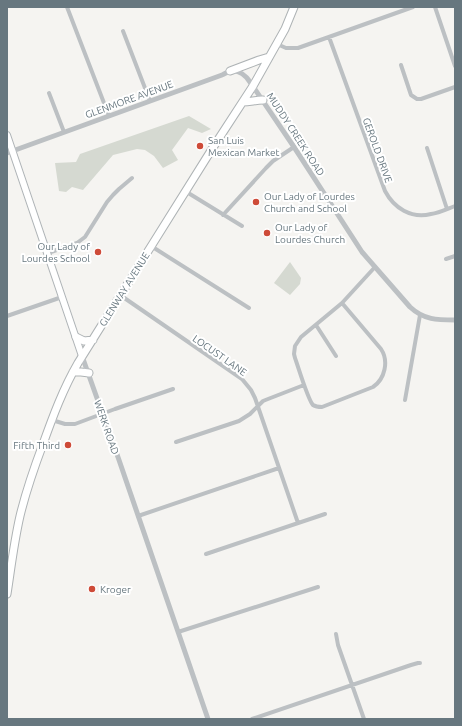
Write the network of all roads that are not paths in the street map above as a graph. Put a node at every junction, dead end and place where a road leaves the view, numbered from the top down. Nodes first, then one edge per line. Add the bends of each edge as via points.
1 (67, 7) edge
2 (294, 7) edge
3 (413, 7) edge
4 (435, 7) edge
5 (405, 8) edge
6 (123, 31) dead end
7 (329, 37) junction
8 (277, 44) junction
9 (269, 58) junction
10 (401, 64) dead end
11 (455, 66) edge
12 (230, 71) junction
13 (253, 86) junction
14 (455, 87) edge
15 (49, 93) dead end
16 (263, 100) junction
17 (150, 101) junction
18 (242, 102) junction
19 (108, 116) junction
20 (64, 132) junction
21 (7, 134) edge
22 (294, 147) junction
23 (427, 148) dead end
24 (10, 151) edge
25 (132, 178) dead end
26 (185, 191) junction
27 (455, 206) edge
28 (447, 209) junction
29 (223, 214) junction
30 (242, 226) dead end
31 (151, 246) junction
32 (48, 253) junction
33 (455, 256) edge
34 (446, 259) dead end
35 (375, 267) junction
36 (120, 295) junction
37 (62, 296) junction
38 (342, 303) junction
39 (249, 308) dead end
40 (420, 315) junction
41 (7, 316) edge
42 (455, 320) edge
43 (316, 325) junction
44 (76, 337) junction
45 (92, 340) junction
46 (82, 356) junction
47 (336, 356) dead end
48 (73, 372) junction
49 (89, 373) junction
50 (304, 385) junction
51 (173, 389) dead end
52 (404, 400) dead end
53 (258, 407) junction
54 (103, 413) junction
55 (52, 420) junction
56 (176, 442) dead end
57 (279, 468) junction
58 (326, 514) dead end
59 (138, 516) junction
60 (298, 523) junction
61 (206, 554) dead end
62 (318, 587) dead end
63 (7, 594) edge
64 (178, 632) junction
65 (336, 634) dead end
66 (420, 663) dead end
67 (352, 684) junction
68 (207, 718) edge
69 (252, 719) edge
70 (364, 719) edge

1 - 19 street
2 - 8 main road, GLENWAY AVENUE
3 - 5 street
4 - 11 street
5 - 7 street
6 - 17 street
7 - 8 street via 298,48 286,48
7 - 28 street, GEROLD DRIVE via 388,198 401,210 417,215 430,215
8 - 9 main road, GLENWAY AVENUE
9 - 12 main road
9 - 13 main road, GLENWAY AVENUE
10 - 14 street via 412,95 417,99
12 - 13 street via 244,75
12 - 17 street, GLENMORE AVENUE
13 - 16 street, MUDDY CREEK ROAD
13 - 18 main road, GLENWAY AVENUE
15 - 20 street
16 - 18 main road
16 - 22 street, MUDDY CREEK ROAD
17 - 19 street, GLENMORE AVENUE
18 - 26 main road, GLENWAY AVENUE
19 - 20 street, GLENMORE AVENUE
20 - 24 street, GLENMORE AVENUE
21 - 24 main road, WERK ROAD
22 - 29 street via 273,161
22 - 35 street, MUDDY CREEK ROAD via 362,252
23 - 28 street
24 - 32 main road, WERK ROAD
25 - 32 street via 112,195 85,237 77,243
26 - 29 street
26 - 31 main road, GLENWAY AVENUE
27 - 28 street, GEROLD DRIVE
29 - 30 street
31 - 36 main road, GLENWAY AVENUE
31 - 39 street
32 - 37 main road, WERK ROAD
33 - 34 street
35 - 38 street
35 - 40 street, MUDDY CREEK ROAD
36 - 45 main road, GLENWAY AVENUE
36 - 53 street, LOCUST LANE via 242,379 251,390
37 - 41 street
37 - 44 main road, WERK ROAD
38 - 43 street
38 - 50 street via 383,351 385,364 382,378 373,387 320,407 311,402
40 - 42 street, MUDDY CREEK ROAD via 433,319
40 - 52 street
43 - 47 street
43 - 50 street via 301,337 294,349
44 - 45 main road via 84,341
44 - 46 main road, WERK ROAD
45 - 46 main road, GLENWAY AVENUE
46 - 48 main road, GLENWAY AVENUE
46 - 49 street, WERK ROAD
48 - 49 main road
48 - 55 main road, GLENWAY AVENUE
49 - 54 street, WERK ROAD
50 - 53 street via 263,401
51 - 54 street
53 - 56 street via 239,421
53 - 57 street, LOCUST LANE
54 - 55 street via 72,424
54 - 59 street, WERK ROAD
55 - 63 main road, GLENWAY AVENUE via 24,499
57 - 59 street
57 - 60 street, LOCUST LANE
58 - 60 street
59 - 64 street, WERK ROAD
60 - 61 street
62 - 64 street
64 - 68 street, WERK ROAD
65 - 67 street
66 - 67 street
67 - 69 street
67 - 70 street

